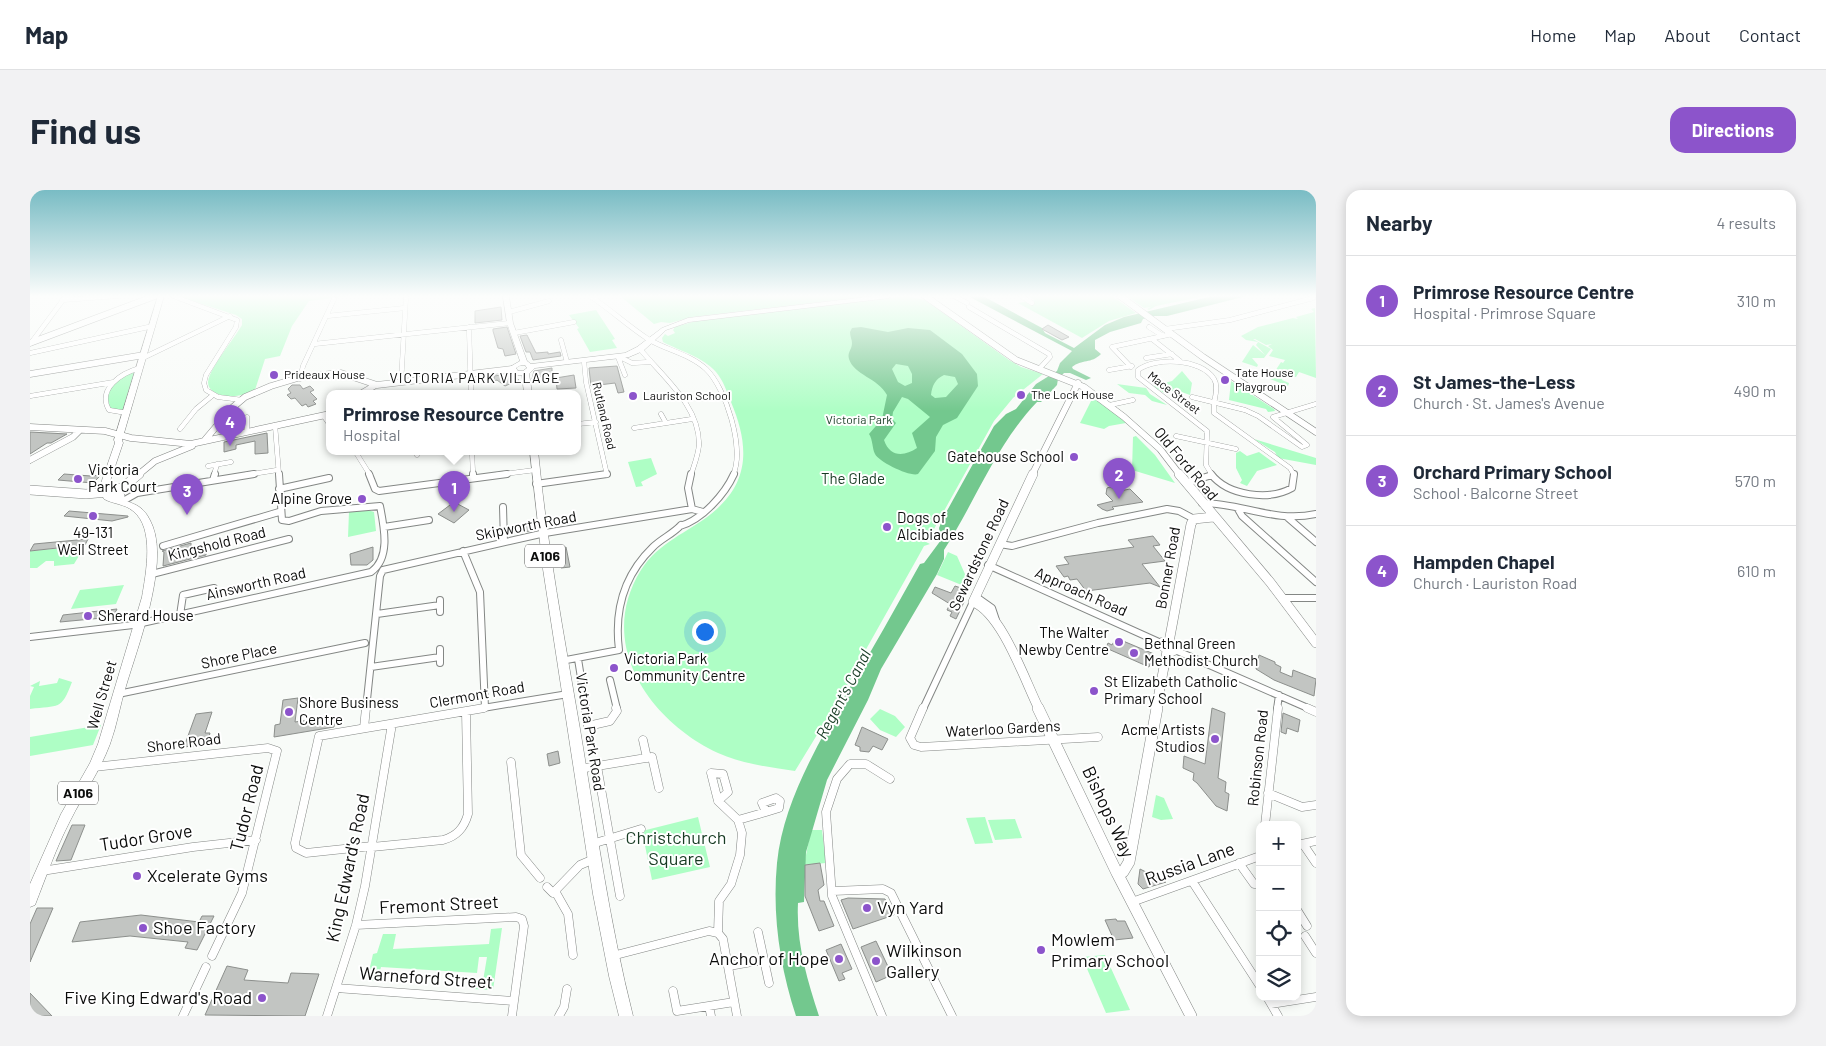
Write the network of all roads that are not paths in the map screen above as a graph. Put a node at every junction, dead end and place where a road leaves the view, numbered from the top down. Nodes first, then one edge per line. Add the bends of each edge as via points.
1 (1172, 334) edge
2 (51, 335) edge
3 (114, 335) edge
4 (150, 335) edge
5 (190, 335) edge
6 (232, 335) edge
7 (318, 335) edge
8 (404, 335) junction
9 (408, 335) edge
10 (470, 335) edge
11 (515, 335) edge
12 (643, 335) edge
13 (657, 335) edge
14 (979, 335) edge
15 (1017, 335) edge
16 (1169, 335) edge
17 (1162, 336) joint
18 (1152, 339) junction
19 (561, 340) dead end
20 (650, 340) junction
21 (31, 342) edge
22 (658, 343) joint
23 (314, 344) junction
24 (640, 349) junction
25 (30, 353) edge
26 (1172, 354) junction
27 (144, 356) junction
28 (619, 357) junction
29 (584, 361) junction
30 (1147, 361) junction
31 (567, 362) junction
32 (650, 362) junction
33 (1180, 362) junction
34 (528, 365) junction
35 (1131, 366) junction
36 (140, 368) junction
37 (512, 369) junction
38 (1039, 369) junction
39 (1109, 370) dead end
40 (1222, 370) junction
41 (525, 373) junction
42 (1208, 373) junction
43 (30, 374) edge
44 (470, 374) junction
45 (625, 375) dead end
46 (1063, 376) joint
47 (300, 379) junction
48 (114, 382) junction
49 (361, 382) junction
50 (401, 382) junction
51 (1078, 384) junction
52 (377, 385) junction
53 (362, 390) edge
54 (365, 390) edge
55 (471, 390) edge
56 (528, 390) edge
57 (213, 395) junction
58 (30, 396) edge
59 (1192, 397) dead end
60 (242, 400) junction
61 (1133, 400) dead end
62 (1214, 402) junction
63 (1316, 404) edge
64 (1110, 405) junction
65 (1287, 411) junction
66 (326, 414) edge
67 (661, 414) dead end
68 (247, 417) dead end
69 (125, 418) junction
70 (692, 419) junction
71 (596, 422) junction
72 (666, 423) junction
73 (581, 424) edge
74 (275, 426) junction
75 (30, 427) edge
76 (634, 428) dead end
77 (180, 429) dead end
78 (80, 430) junction
79 (105, 431) junction
80 (247, 431) junction
81 (1316, 432) edge
82 (1176, 436) dead end
83 (214, 437) junction
84 (120, 439) junction
85 (1208, 443) junction
86 (195, 444) junction
87 (1236, 449) dead end
88 (358, 455) edge
89 (472, 455) edge
90 (534, 455) edge
91 (30, 460) edge
92 (232, 462) dead end
93 (217, 464) junction
94 (208, 466) dead end
95 (277, 470) junction
96 (535, 470) junction
97 (607, 475) joint
98 (1212, 475) junction
99 (473, 477) junction
100 (329, 478) dead end
101 (213, 480) junction
102 (1186, 483) junction
103 (536, 484) junction
104 (279, 489) junction
105 (30, 490) edge
106 (104, 490) junction
107 (120, 495) junction
108 (1202, 503) junction
109 (502, 507) dead end
110 (692, 509) junction
111 (1238, 509) junction
112 (280, 512) junction
113 (704, 512) junction
114 (1316, 514) edge
115 (1213, 516) junction
116 (1287, 517) junction
117 (1194, 519) junction
118 (429, 520) dead end
119 (384, 527) junction
120 (542, 534) junction
121 (289, 539) dead end
122 (504, 542) junction
123 (1316, 542) edge
124 (1000, 544) junction
125 (163, 546) dead end
126 (463, 551) junction
127 (988, 565) junction
128 (381, 569) junction
129 (152, 574) junction
130 (1316, 582) edge
131 (214, 588) dead end
132 (1282, 598) junction
133 (1316, 598) edge
134 (974, 599) junction
135 (440, 606) dead end
136 (377, 614) junction
137 (180, 615) junction
138 (139, 624) junction
139 (30, 637) edge
140 (365, 643) dead end
141 (1316, 643) edge
142 (1168, 647) junction
143 (440, 649) dead end
144 (578, 659) junction
145 (562, 661) junction
146 (371, 667) junction
147 (610, 680) dead end
148 (118, 694) junction
149 (568, 694) junction
150 (1279, 695) junction
151 (485, 708) junction
152 (466, 712) junction
153 (1316, 712) edge
154 (392, 724) junction
155 (364, 728) junction
156 (1098, 737) dead end
157 (643, 740) dead end
158 (1054, 740) junction
159 (911, 741) joint
160 (277, 751) joint
161 (647, 758) junction
162 (511, 762) dead end
163 (597, 766) junction
164 (94, 768) junction
165 (579, 769) junction
166 (890, 779) dead end
167 (659, 788) dead end
168 (1268, 792) junction
169 (718, 801) dead end
170 (1316, 805) edge
171 (766, 812) dead end
172 (738, 820) junction
173 (1265, 821) edge
174 (642, 829) dead end
175 (608, 839) junction
176 (256, 840) junction
177 (1316, 841) edge
178 (592, 844) junction
179 (1301, 844) edge
180 (1301, 845) edge
181 (372, 846) junction
182 (1256, 857) edge
183 (594, 859) junction
184 (1239, 863) junction
185 (1316, 863) edge
186 (42, 871) junction
187 (1118, 874) junction
188 (540, 878) dead end
189 (1192, 881) junction
190 (1256, 884) edge
191 (833, 891) junction
192 (620, 896) dead end
193 (30, 900) edge
194 (1132, 902) junction
195 (1298, 911) edge
196 (356, 925) junction
197 (1307, 926) dead end
198 (758, 932) dead end
199 (718, 933) junction
200 (1305, 936) dead end
201 (1316, 953) edge
202 (574, 955) dead end
203 (212, 956) dead end
204 (612, 956) junction
205 (764, 960) junction
206 (728, 966) junction
207 (206, 967) dead end
208 (1256, 980) edge
209 (769, 983) dead end
210 (336, 988) junction
211 (567, 989) dead end
212 (672, 991) dead end
213 (1316, 997) edge
214 (1301, 998) edge
215 (514, 1001) junction
216 (1270, 1001) edge
217 (734, 1002) junction
218 (709, 1006) junction
219 (183, 1016) edge
220 (327, 1016) edge
221 (512, 1016) edge
222 (559, 1016) edge
223 (626, 1016) edge
224 (711, 1016) edge
225 (737, 1016) edge
226 (882, 1016) edge
227 (952, 1016) edge
228 (1192, 1016) edge
229 (1278, 1016) edge

1 - 40 street
2 - 21 main road
3 - 25 street
4 - 27 main road
5 - 27 street
6 - 57 street via 205,379 206,390
7 - 23 street
8 - 9 street
8 - 23 street
8 - 50 street
10 - 44 street
11 - 34 main road
12 - 20 street
13 - 20 main road
14 - 38 main road, Old Ford Road via 1019,362
15 - 38 street via 1049,354
16 - 17 street
17 - 18 street
18 - 26 street
18 - 35 street via 1112,348
19 - 31 street
20 - 22 street
20 - 24 main road
22 - 113 street via 707,372 727,406 737,435 739,460 731,482
23 - 47 street
24 - 28 main road
24 - 32 street
26 - 30 street
26 - 33 street
27 - 36 main road
27 - 43 main road
28 - 29 main road
28 - 32 street via 628,362
28 - 45 street
29 - 31 main road
29 - 71 street, Rutland Road
30 - 33 street, Mace Street
30 - 35 street
30 - 85 street, Mace Street via 1139,368 1139,379 1206,429
31 - 34 main road
32 - 70 street via 670,384
33 - 42 street, Mace Street
34 - 37 main road via 516,364
34 - 41 main road via 530,370
35 - 39 street
36 - 48 street
36 - 69 main road
37 - 41 main road via 516,373
37 - 44 street
38 - 46 main road, Old Ford Road
40 - 42 street
40 - 65 main road
41 - 56 main road
42 - 62 street, Mace Street via 1216,383
44 - 50 street
44 - 55 street
46 - 51 street, Old Ford Road
47 - 49 main road via 344,373
47 - 60 main road via 261,390
48 - 58 street
48 - 69 street via 108,390 105,405
49 - 52 main road
49 - 53 main road
50 - 52 street
51 - 64 street, Old Ford Road
51 - 124 main road, Sewardstone Road
52 - 54 main road
57 - 60 street
57 - 77 street
59 - 62 street, Mace Street
60 - 83 main road via 231,409
61 - 64 street
62 - 65 street, Mace Street via 1258,416 1299,446 1307,446 1274,420 1274,415
62 - 98 street, Mace Street via 1213,411 1218,417 1290,468 1295,476 1293,486 1283,494 1260,495 1235,489
63 - 65 street
64 - 102 main road, Old Ford Road via 1157,447
65 - 81 main road
66 - 74 street
67 - 72 street
68 - 80 street
69 - 79 main road
69 - 84 main road
70 - 72 street
70 - 110 street via 698,433 698,448 686,491
71 - 73 street
71 - 97 street, Rutland Road
72 - 76 street
74 - 80 street
74 - 95 street
75 - 78 main road
78 - 79 main road
78 - 91 main road
79 - 84 main road
80 - 83 street
82 - 85 street, Mace Street
83 - 86 main road
84 - 86 main road
84 - 106 main road
85 - 87 street, Mace Street
85 - 98 street, Mace Street via 1206,465
86 - 107 main road via 155,461
88 - 99 street via 379,491
89 - 99 street
90 - 96 main road, Victoria Park Road / A106
92 - 93 street
93 - 94 street
93 - 101 street
95 - 101 street
95 - 104 street
96 - 99 street
96 - 103 main road, Victoria Park Road / A106
97 - 103 street
98 - 102 street
100 - 104 street
101 - 107 street
102 - 108 main road, Old Ford Road
103 - 120 main road, Victoria Park Road / A106
104 - 112 street
105 - 106 main road via 86,494
106 - 107 main road, Well Street / A106 via 110,499
107 - 129 main road, Well Street / A106 via 141,513 148,528
108 - 111 street
108 - 115 main road, Old Ford Road
109 - 122 street
110 - 113 street, Skipworth Road
110 - 120 street, Skipworth Road
111 - 116 street
111 - 130 street
112 - 119 street via 286,522 321,511 373,504 380,506
112 - 125 street
113 - 144 street via 655,544 635,567 618,609 619,650
114 - 116 street
115 - 117 main road, Bonner Road
115 - 132 main road, Old Ford Road
116 - 123 street
117 - 124 street via 1167,509 1012,546
117 - 142 main road, Bonner Road via 1189,531
118 - 119 street
119 - 128 street
120 - 122 street, Skipworth Road
120 - 145 main road, Victoria Park Road / A106
121 - 129 street, Kingshold Road
122 - 126 street, Skipworth Road
124 - 127 main road, Sewardstone Road
126 - 128 street, Skipworth Road
126 - 151 street via 480,592
127 - 134 main road, Sewardstone Road
127 - 142 street, Approach Road
128 - 136 street
128 - 137 street, Ainsworth Road
129 - 138 main road, Well Street / A106
131 - 137 street via 183,595
132 - 133 street
132 - 141 main road, Old Ford Road
134 - 158 main road, Bishops Way via 996,620
134 - 159 street, Sewardstone Road via 912,732
135 - 136 street
136 - 146 street
137 - 138 street, Ainsworth Road
138 - 139 street, Ainsworth Road
138 - 148 main road, Well Street / A106
140 - 148 street, Shore Place
142 - 150 street, Approach Road
142 - 187 main road, Bonner Road via 1129,862 1126,869
143 - 146 street via 440,660
144 - 145 street
144 - 147 street via 588,726 610,721 617,711
145 - 149 main road, Victoria Park Road / A106
146 - 155 street
148 - 164 main road, Well Street / A106
149 - 151 street, Clermont Road
149 - 165 main road, Victoria Park Road / A106
150 - 153 street, Approach Road
150 - 168 street, Robinson Road
151 - 152 street, Clermont Road
152 - 154 street, Clermont Road
152 - 181 street via 468,814 462,829 443,840
154 - 155 street, Clermont Road
154 - 181 street, King Edward's Road
155 - 181 street, Clermont Road via 318,738 295,842 296,848 306,853
156 - 158 street, Waterloo Gardens
157 - 161 street
158 - 159 street, Waterloo Gardens via 921,747
158 - 187 main road, Bishops Way
160 - 164 street, Shore Road via 268,748
160 - 176 street, Tudor Road
161 - 163 street
161 - 167 street via 652,757
162 - 188 street via 521,855
163 - 165 street
163 - 175 street
164 - 186 main road, Well Street / A106 via 65,818
165 - 178 main road, Victoria Park Road / A106
166 - 191 street via 872,766 860,763 850,764 841,771 826,812
168 - 170 street via 1302,807
168 - 173 street, Robinson Road
169 - 172 street
171 - 172 street
172 - 199 street via 742,843 731,884 719,901
174 - 175 street
175 - 178 street
175 - 192 street
176 - 186 street, Tudor Grove
176 - 203 street, Tudor Road via 242,893
177 - 179 street
178 - 183 main road, Victoria Park Road / A106
180 - 185 street
181 - 196 street, King Edward's Road
182 - 184 street, Russia Lane
183 - 202 street via 580,865 552,890 570,914
183 - 204 main road, Victoria Park Road / A106
184 - 189 street, Russia Lane
184 - 190 street
186 - 193 main road, Well Street / A106
187 - 194 main road, Bishops Way
189 - 194 street, Russia Lane
189 - 208 street
191 - 226 street via 835,906
191 - 227 street via 883,889 891,893
194 - 228 main road, Bishops Way
195 - 197 street
196 - 210 street, King Edward's Road
196 - 215 street, Fremont Street via 516,917 523,921 524,926
198 - 205 street
199 - 204 street via 709,931
199 - 206 street via 723,939
200 - 201 street
204 - 223 main road, Victoria Park Road / A106
205 - 206 street
205 - 209 street
206 - 217 street
207 - 219 street
210 - 215 street, Warneford Street
210 - 220 street, King Edward's Road
211 - 222 street
212 - 218 street via 677,1011
213 - 214 street
215 - 221 street
216 - 229 street
217 - 218 street
217 - 225 street
218 - 224 street

